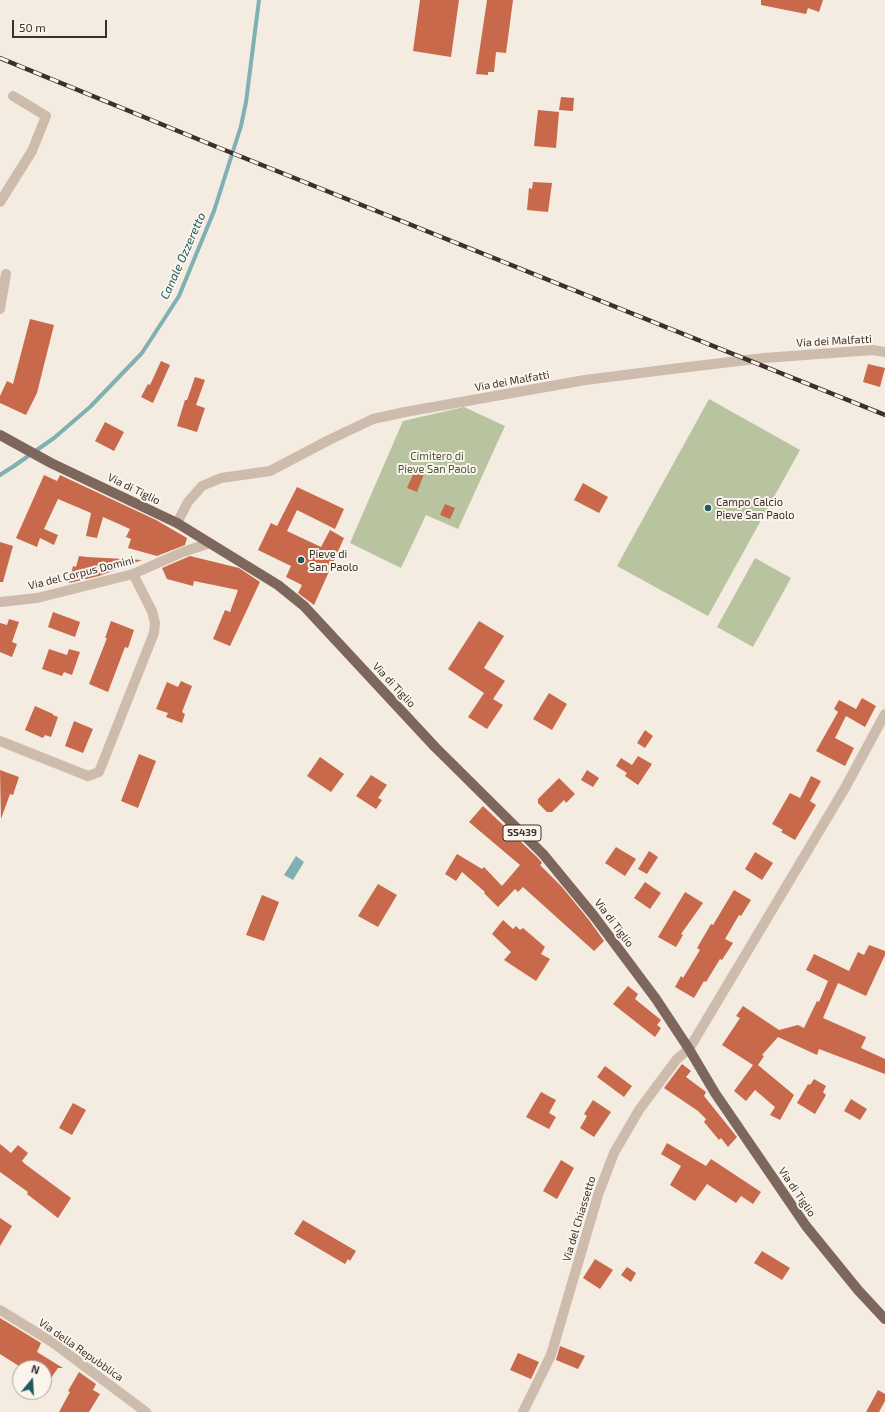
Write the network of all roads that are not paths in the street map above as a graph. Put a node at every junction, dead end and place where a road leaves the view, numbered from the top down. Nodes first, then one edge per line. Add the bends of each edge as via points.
1 (13, 96) dead end
2 (0, 202) edge
3 (6, 274) dead end
4 (0, 309) edge
5 (885, 352) edge
6 (0, 435) edge
7 (177, 523) junction
8 (210, 543) junction
9 (133, 574) junction
10 (0, 602) edge
11 (885, 714) edge
12 (0, 741) edge
13 (689, 1049) junction
14 (0, 1310) edge
15 (885, 1319) edge
16 (146, 1412) edge
17 (523, 1412) edge

1 - 2 street via 46,116 32,151
3 - 4 street
5 - 7 street, Via dei Malfatti via 873,350 771,357 680,368 578,382 373,419 270,471 221,478 202,486 188,502
6 - 7 main road, Via di Tiglio / SS439
7 - 8 main road, Via di Tiglio / SS439
8 - 9 street, Via del Corpus Domini
8 - 13 main road, Via di Tiglio / SS439 via 278,585 304,606 435,748 543,854 594,916 656,999
9 - 10 street, Via del Corpus Domini via 37,598
9 - 12 street via 152,611 154,633 99,772 88,776
11 - 13 street via 834,807
13 - 15 main road, Via di Tiglio / SS439 via 715,1092 806,1226
13 - 17 street, Via del Chiassetto via 677,1059 639,1110 614,1153 598,1195 551,1355
14 - 16 street, Via della Repubblica via 52,1342

